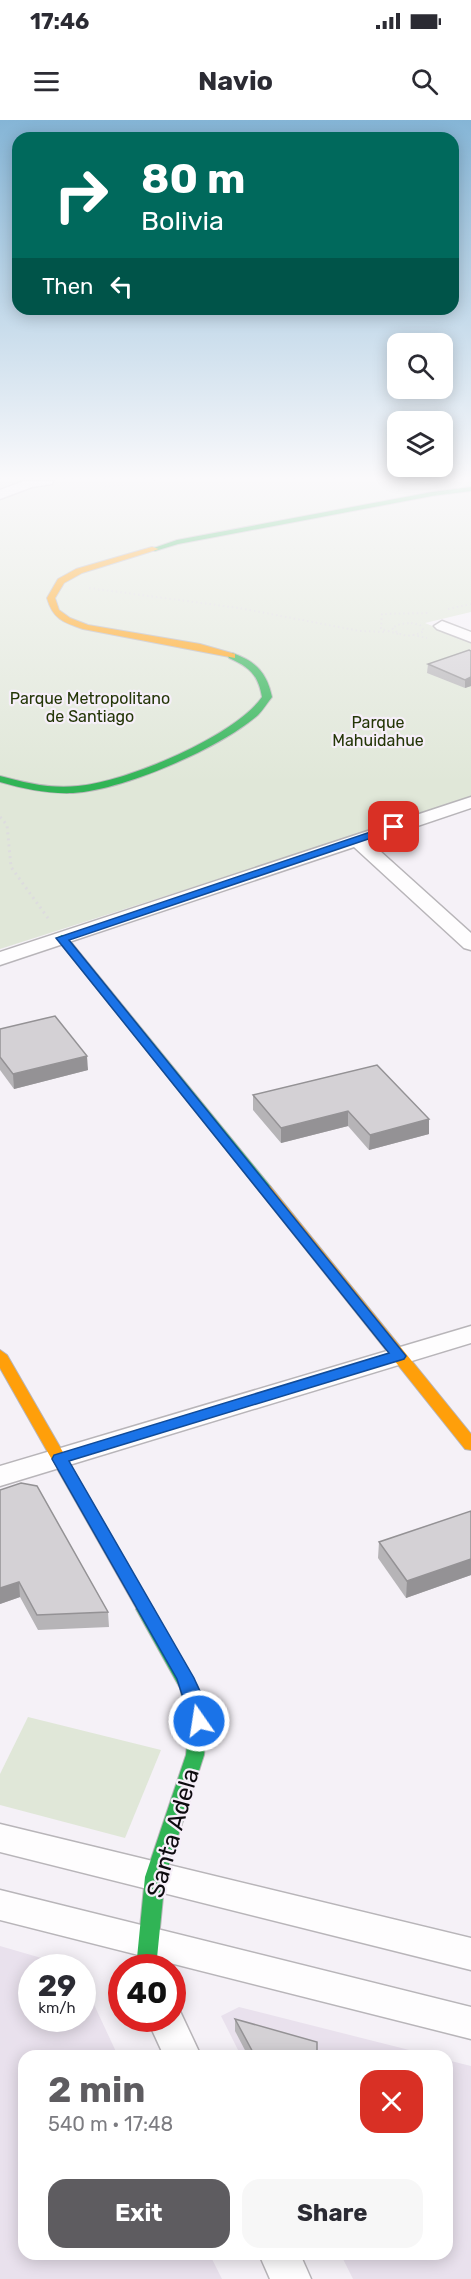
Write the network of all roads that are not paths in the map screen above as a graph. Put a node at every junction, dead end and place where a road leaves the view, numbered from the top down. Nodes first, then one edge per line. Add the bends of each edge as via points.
1 (61, 582) edge
2 (442, 618) road end
3 (471, 637) edge
4 (0, 779) edge
5 (471, 802) edge
6 (356, 839) junction
7 (62, 938) junction
8 (471, 945) edge
9 (0, 959) edge
10 (471, 1334) edge
11 (0, 1355) edge
12 (399, 1356) junction
13 (471, 1445) edge
14 (60, 1459) junction
15 (0, 1476) edge
16 (0, 1838) edge
17 (155, 1877) junction
18 (0, 1905) edge
19 (141, 1954) edge
20 (147, 1954) edge
21 (471, 1954) edge
22 (186, 1964) edge
23 (471, 2024) edge
24 (171, 2032) edge
25 (180, 2050) edge
26 (282, 2260) edge
27 (291, 2279) edge

1 - 4 street via 51,598 55,612 66,620 94,630 230,652 256,668 264,679 267,697 256,712 230,730 118,782 62,790 30,788
2 - 3 street
5 - 6 street
6 - 7 street
6 - 8 street
7 - 9 street
7 - 12 street
10 - 12 street
11 - 14 street, Santa Adela
12 - 13 street
12 - 14 street
14 - 15 street
14 - 17 street, Santa Adela via 186,1678 197,1706 199,1737 195,1755
16 - 17 street
17 - 20 street, Santa Adela
17 - 21 street
18 - 19 street
22 - 23 street
24 - 25 street
26 - 27 street

